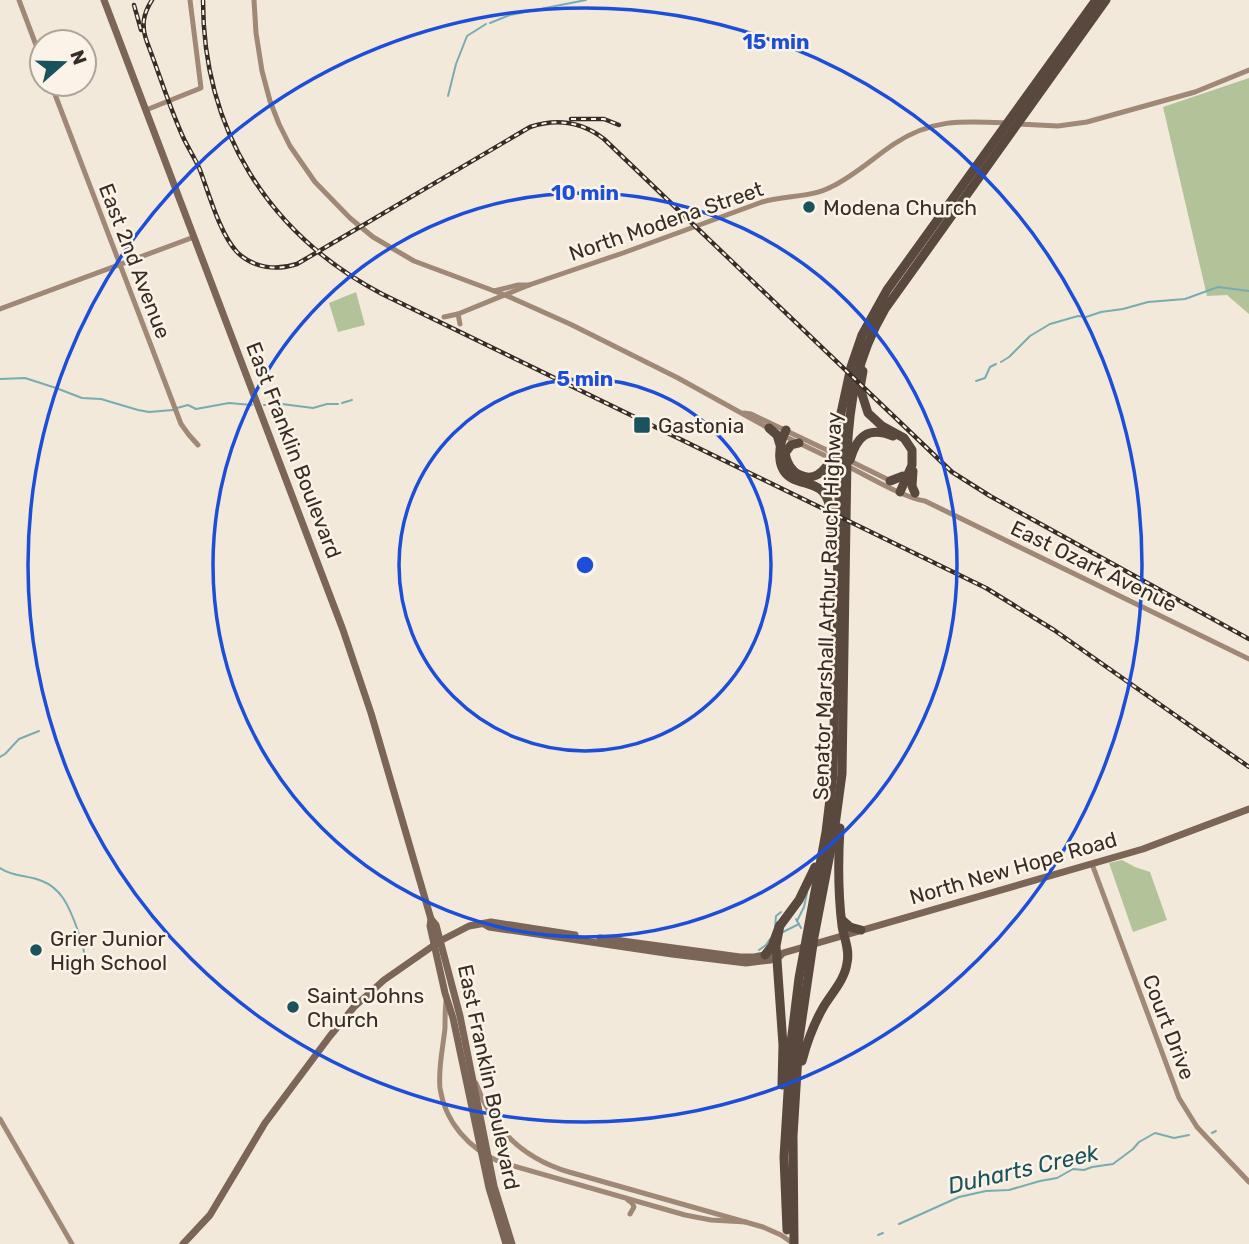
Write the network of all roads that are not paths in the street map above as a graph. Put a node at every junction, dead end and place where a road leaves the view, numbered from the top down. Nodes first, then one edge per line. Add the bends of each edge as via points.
1 (19, 0) edge
2 (104, 0) edge
3 (190, 0) edge
4 (254, 0) edge
5 (1096, 0) edge
6 (1106, 0) edge
7 (30, 28) edge
8 (1249, 69) edge
9 (56, 98) edge
10 (146, 110) junction
11 (194, 237) junction
12 (120, 264) junction
13 (524, 286) junction
14 (493, 291) junction
15 (505, 295) junction
16 (527, 304) junction
17 (0, 309) edge
18 (458, 314) junction
19 (444, 317) dead end
20 (460, 324) dead end
21 (871, 335) junction
22 (744, 413) junction
23 (841, 413) junction
24 (769, 428) junction
25 (787, 434) junction
26 (799, 443) junction
27 (198, 445) dead end
28 (783, 450) junction
29 (823, 452) junction
30 (913, 460) junction
31 (857, 468) junction
32 (846, 475) junction
33 (898, 485) junction
34 (915, 493) junction
35 (925, 501) junction
36 (836, 600) junction
37 (1249, 659) edge
38 (842, 774) junction
39 (1249, 808) edge
40 (823, 846) junction
41 (1092, 864) junction
42 (842, 919) junction
43 (485, 924) junction
44 (780, 925) junction
45 (546, 930) junction
46 (861, 930) junction
47 (535, 935) junction
48 (845, 935) junction
49 (437, 943) junction
50 (422, 953) junction
51 (765, 955) junction
52 (779, 955) junction
53 (439, 962) junction
54 (445, 993) junction
55 (470, 1064) junction
56 (795, 1096) junction
57 (0, 1119) edge
58 (482, 1141) junction
59 (784, 1157) junction
60 (487, 1166) junction
61 (1249, 1182) edge
62 (626, 1198) junction
63 (630, 1214) dead end
64 (746, 1222) junction
65 (72, 1244) edge
66 (183, 1244) edge
67 (506, 1244) edge
68 (512, 1244) edge
69 (788, 1244) edge
70 (794, 1244) edge

1 - 7 main road
2 - 10 main road, East Franklin Boulevard
3 - 10 main road via 201,88
4 - 14 main road, East Ozark Avenue via 258,48 270,101 290,146 315,182 349,218 414,261
5 - 23 highway, Senator Marshall Arthur Rauch Highway via 878,305 862,335
6 - 21 highway, Senator Marshall Arthur Rauch Highway via 931,243
8 - 13 main road, North Modena Street via 1195,92 1097,120 1068,125 952,121 919,130 823,191 762,202
9 - 12 main road, East 2nd Avenue
10 - 11 main road, East Franklin Boulevard
11 - 12 main road
11 - 49 main road, East Franklin Boulevard via 343,629 436,925
12 - 17 main road
12 - 27 main road, East 2nd Avenue via 181,424
13 - 14 main road, North Modena Street
13 - 15 main road, North Modena Street
13 - 16 main road via 522,296
14 - 15 main road, East Ozark Avenue
15 - 16 main road, East Ozark Avenue
15 - 18 main road, North Modena Street
16 - 22 main road, East Ozark Avenue
18 - 19 main road, North Modena Street
18 - 20 main road
21 - 30 highway via 860,388 865,408 878,423 908,442
21 - 32 highway, Senator Marshall Arthur Rauch Highway via 850,405
22 - 24 main road, East Ozark Avenue
22 - 25 main road, East Ozark Avenue
23 - 28 highway via 827,466 815,475 796,473
23 - 36 highway, Senator Marshall Arthur Rauch Highway
24 - 25 main road, East Ozark Avenue
24 - 28 highway
25 - 26 main road, East Ozark Avenue
25 - 28 highway
25 - 29 main road, East Ozark Avenue
26 - 28 highway
26 - 29 main road, East Ozark Avenue
28 - 36 highway via 779,459 784,472 817,487 828,501
29 - 31 main road, East Ozark Avenue
30 - 33 highway
30 - 34 highway
31 - 33 main road, East Ozark Avenue
31 - 33 main road, East Ozark Avenue
32 - 33 highway via 856,443 878,432 904,445 908,460
32 - 38 highway, Senator Marshall Arthur Rauch Highway
33 - 34 main road, East Ozark Avenue
33 - 35 main road, East Ozark Avenue
34 - 35 main road, East Ozark Avenue
35 - 37 main road, East Ozark Avenue
36 - 40 highway, Senator Marshall Arthur Rauch Highway via 835,733
38 - 42 highway via 838,857
38 - 56 highway, Senator Marshall Arthur Rauch Highway via 804,1005
39 - 41 main road, North New Hope Road
40 - 44 highway via 803,893
40 - 59 highway, Senator Marshall Arthur Rauch Highway via 799,978
41 - 46 main road, North New Hope Road
41 - 61 main road, Court Drive via 1179,1098 1197,1127
42 - 46 highway
42 - 48 highway
43 - 45 main road, North New Hope Road
43 - 47 main road, North New Hope Road
43 - 49 main road, North New Hope Road
44 - 51 highway
44 - 52 highway
45 - 47 main road
45 - 51 main road, North New Hope Road via 740,957
46 - 48 main road, North New Hope Road
47 - 52 main road, North New Hope Road via 746,963
48 - 52 main road, North New Hope Road
48 - 56 highway via 846,968 811,1033
49 - 50 main road, North New Hope Road
49 - 53 main road, East Franklin Boulevard
49 - 55 main road, East Franklin Boulevard
50 - 53 main road
50 - 66 main road, North New Hope Road via 371,991 341,1022 265,1123 210,1215
51 - 52 main road, North New Hope Road
52 - 59 highway
53 - 54 main road, East Franklin Boulevard
54 - 58 main road, East Franklin Boulevard
54 - 62 main road via 440,1090 464,1139 500,1162
55 - 58 main road, East Franklin Boulevard
55 - 64 main road via 493,1119 538,1160
56 - 70 highway, Senator Marshall Arthur Rauch Highway
57 - 65 main road
58 - 60 main road, East Franklin Boulevard
59 - 69 highway, Senator Marshall Arthur Rauch Highway
60 - 67 main road, East Franklin Boulevard via 491,1198
60 - 68 main road, East Franklin Boulevard
62 - 63 main road via 634,1207
62 - 64 main road via 701,1219
64 - 70 main road

